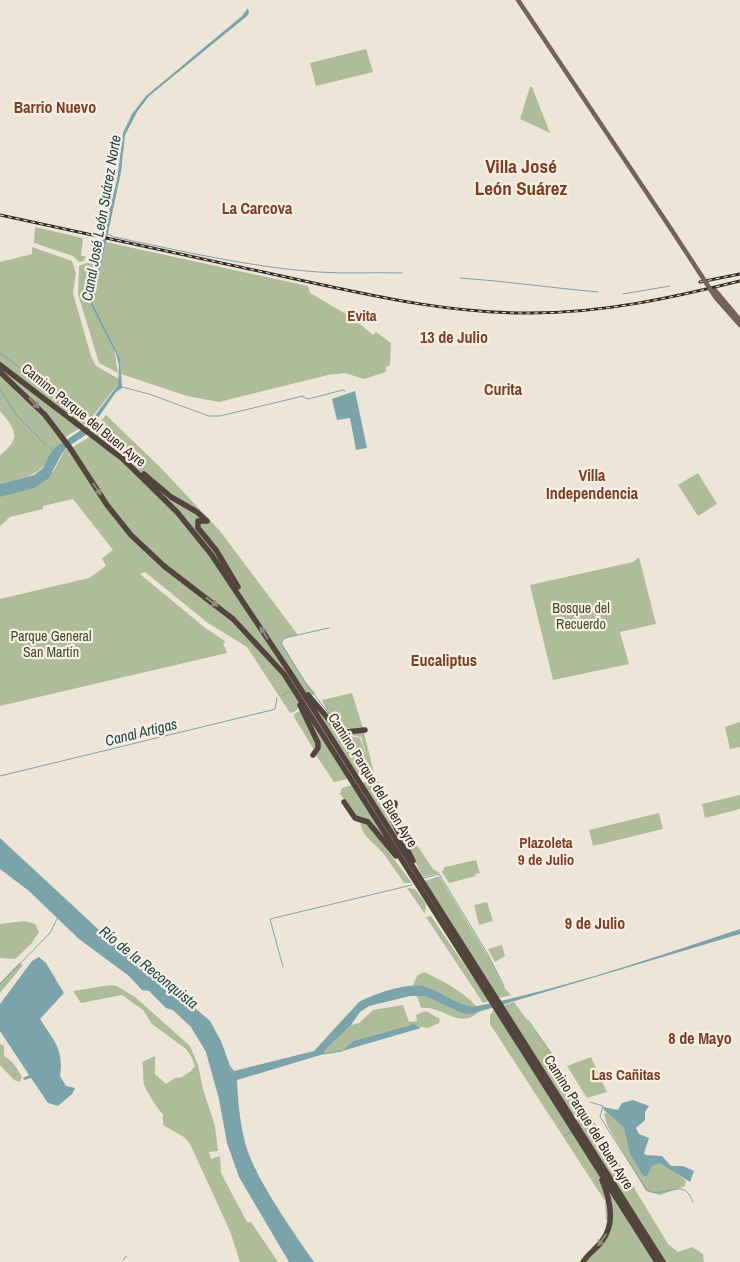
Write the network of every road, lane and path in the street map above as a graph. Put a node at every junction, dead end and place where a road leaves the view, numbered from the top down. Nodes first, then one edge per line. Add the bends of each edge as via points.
1 (518, 0) edge
2 (672, 228) junction
3 (740, 320) edge
4 (740, 325) edge
5 (0, 363) edge
6 (0, 373) edge
7 (117, 454) junction
8 (249, 609) junction
9 (291, 674) junction
10 (288, 680) junction
11 (365, 730) dead end
12 (313, 754) dead end
13 (352, 775) junction
14 (344, 802) dead end
15 (395, 808) dead end
16 (418, 880) junction
17 (499, 1008) junction
18 (595, 1163) junction
19 (583, 1262) edge
20 (656, 1262) edge
21 (663, 1262) edge

1 - 2 main road
2 - 3 main road, bridge via 714,290
2 - 4 main road, bridge via 716,298
5 - 7 highway, Camino Parque del Buen Ayre
6 -> 10 highway, Camino Parque del Buen Ayre via 37,406 64,439 107,505 131,535 164,566 238,624
7 - 8 highway, Camino Parque del Buen Ayre via 189,526
7 - 8 highway via 207,521 198,521 198,528 216,550
9 -> 8 highway, Camino Parque del Buen Ayre
9 - 11 highway via 337,729 346,732
9 - 13 highway, Camino Parque del Buen Ayre
10 - 12 highway via 318,743
10 - 13 highway, Camino Parque del Buen Ayre
13 - 16 highway, Camino Parque del Buen Ayre
14 - 16 highway via 356,818 368,822
15 - 16 highway via 392,819
16 - 17 highway, Camino Parque del Buen Ayre
17 - 18 highway, Camino Parque del Buen Ayre
17 - 21 highway, Camino Parque del Buen Ayre
18 -> 19 highway via 608,1195 610,1220 604,1238
18 - 20 highway, Camino Parque del Buen Ayre

